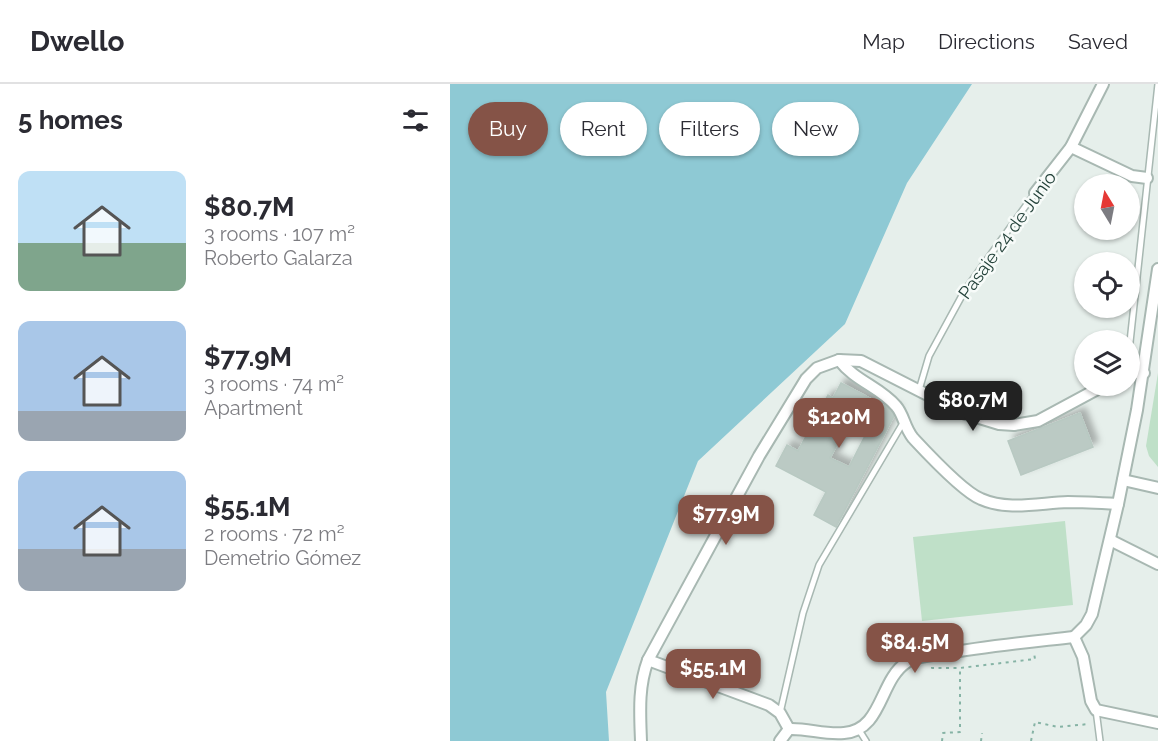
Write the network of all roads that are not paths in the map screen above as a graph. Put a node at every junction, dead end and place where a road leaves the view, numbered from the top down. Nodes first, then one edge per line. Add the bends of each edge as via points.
1 (1103, 84) edge
2 (1158, 84) edge
3 (1071, 147) junction
4 (1147, 178) junction
5 (1035, 193) joint
6 (1158, 269) edge
7 (1131, 330) edge
8 (839, 360) junction
9 (1140, 373) edge
10 (1144, 373) junction
11 (919, 390) junction
12 (1084, 396) edge
13 (903, 423) junction
14 (1123, 480) junction
15 (1158, 488) edge
16 (1118, 504) junction
17 (1110, 540) junction
18 (1158, 564) edge
19 (1074, 637) junction
20 (648, 660) junction
21 (1096, 710) junction
22 (780, 713) junction
23 (1158, 723) edge
24 (789, 729) junction
25 (859, 730) junction
26 (641, 741) edge
27 (780, 741) edge
28 (866, 741) edge
29 (1100, 741) edge

1 - 3 street, Pasaje 24 de Junio
2 - 4 lane
3 - 4 street via 1132,176
3 - 5 street, Pasaje 24 de Junio
4 - 7 lane
5 - 11 lane, Pasaje 24 de Junio via 965,290 929,356
6 - 10 street
8 - 11 street via 861,362
8 - 13 street via 850,374 894,404
8 - 20 street via 817,368 806,379 759,456
9 - 10 street
10 - 14 street
11 - 12 street via 981,420 1014,425 1038,421
13 - 16 street via 980,499 1018,505
13 - 22 lane via 819,566 803,613
14 - 15 street
14 - 16 street
16 - 17 street
17 - 18 street
17 - 19 street via 1092,614
19 - 21 street
19 - 25 street via 962,650 908,661 889,680 877,708
20 - 22 street via 769,705
20 - 26 street via 640,695
21 - 23 street
21 - 29 lane
22 - 24 street
24 - 25 street via 844,733
24 - 27 street
25 - 28 lane

